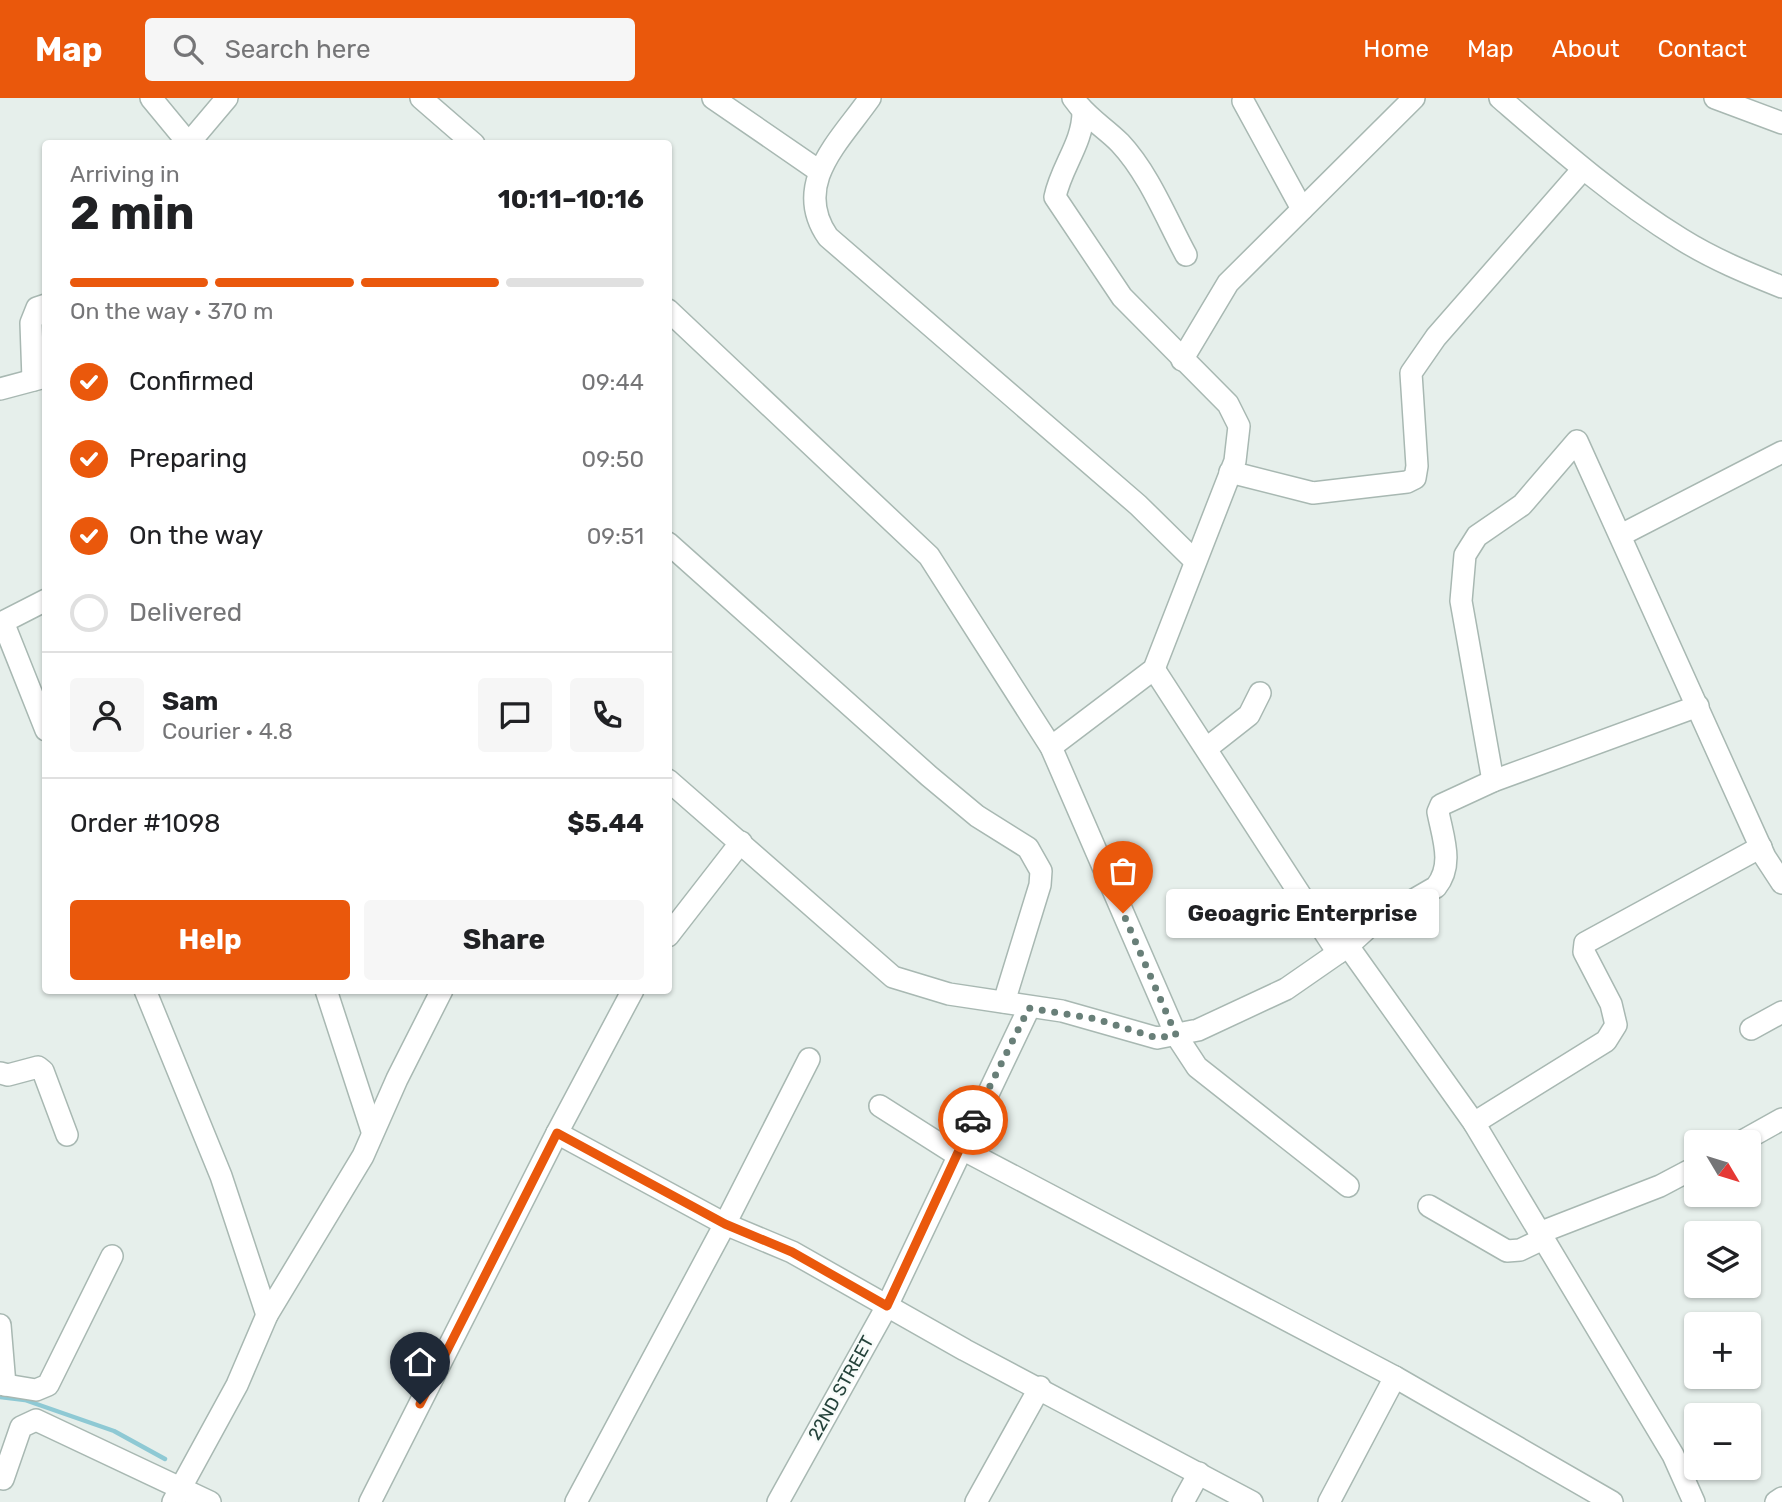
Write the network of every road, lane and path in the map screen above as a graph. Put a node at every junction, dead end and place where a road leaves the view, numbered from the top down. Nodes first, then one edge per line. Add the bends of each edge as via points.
1 (151, 98) edge
2 (227, 98) edge
3 (713, 98) edge
4 (870, 98) edge
5 (1414, 98) edge
6 (1500, 98) edge
7 (1715, 98) edge
8 (424, 99) edge
9 (1243, 101) dead end
10 (1078, 105) edge
11 (1782, 123) edge
12 (186, 140) edge
13 (192, 140) edge
14 (470, 140) edge
15 (1583, 169) junction
16 (819, 171) junction
17 (1302, 209) junction
18 (1186, 255) dead end
19 (1782, 287) edge
20 (42, 306) edge
21 (672, 314) edge
22 (1181, 360) junction
23 (39, 379) edge
24 (0, 389) edge
25 (1782, 452) edge
26 (1230, 472) junction
27 (1620, 535) junction
28 (672, 547) edge
29 (1195, 561) junction
30 (42, 602) edge
31 (2, 622) edge
32 (1154, 669) junction
33 (1260, 693) dead end
34 (1698, 706) junction
35 (42, 720) edge
36 (1051, 747) junction
37 (1207, 748) junction
38 (1493, 780) junction
39 (672, 783) edge
40 (741, 842) junction
41 (1761, 847) junction
42 (1782, 883) edge
43 (672, 931) edge
44 (1343, 950) junction
45 (147, 994) edge
46 (327, 994) edge
47 (440, 994) edge
48 (631, 994) edge
49 (1004, 1002) junction
50 (1029, 1008) junction
51 (1782, 1012) edge
52 (1751, 1029) dead end
53 (1176, 1035) junction
54 (808, 1059) dead end
55 (0, 1073) edge
56 (880, 1106) dead end
57 (1782, 1119) edge
58 (1474, 1123) junction
59 (372, 1131) junction
60 (1761, 1131) edge
61 (557, 1133) junction
62 (67, 1135) dead end
63 (959, 1152) junction
64 (1684, 1173) edge
65 (1348, 1186) dead end
66 (1429, 1206) dead end
67 (725, 1224) junction
68 (1541, 1236) junction
69 (112, 1256) dead end
70 (887, 1306) junction
71 (267, 1315) junction
72 (0, 1325) edge
73 (1395, 1377) junction
74 (3, 1385) edge
75 (1040, 1387) junction
76 (1199, 1473) junction
77 (3, 1479) dead end
78 (177, 1494) edge
79 (1782, 1498) edge
80 (210, 1502) edge
81 (370, 1502) edge
82 (576, 1502) edge
83 (778, 1502) edge
84 (976, 1502) edge
85 (1183, 1502) edge
86 (1252, 1502) edge
87 (1329, 1502) edge
88 (1612, 1502) edge
89 (1694, 1502) edge
90 (1776, 1502) edge

1 - 12 street
2 - 13 street
3 - 16 street
4 - 16 street
5 - 17 street
6 - 15 street
7 - 11 street
8 - 14 street
9 - 17 street
10 - 18 street via 1119,142 1139,168
10 - 22 street via 1083,130 1060,175 1055,197 1122,297
15 - 19 street via 1682,240
15 - 26 street via 1436,337 1411,373 1415,478 1313,493
16 - 29 street via 814,210 828,237 1138,505
17 - 22 street via 1228,284
20 - 23 street via 31,323
21 - 36 street via 929,556
22 - 26 street via 1228,404 1239,426
23 - 24 street
25 - 27 street
26 - 29 street
27 - 34 street
27 - 38 street via 1577,441 1522,505 1477,536 1465,555 1461,601
28 - 49 street via 929,776 977,816 1028,848 1041,872 1040,885
29 - 32 street
30 - 31 street
31 - 35 street
32 - 36 street
32 - 37 street
33 - 37 street via 1249,715
34 - 38 street
34 - 41 street
36 - 53 street
37 - 44 street
38 - 44 street via 1441,805 1438,813 1447,863 1436,887 1373,924
39 - 40 street
40 - 43 street
40 - 49 street via 892,977 949,994
41 - 42 street
41 - 58 street via 1585,943 1584,952 1611,1004 1616,1024 1611,1033 1606,1041
44 - 53 street via 1286,989 1198,1030
44 - 58 street
45 - 71 street via 221,1176
46 - 59 street
47 - 59 street
48 - 61 street
49 - 50 street
50 - 53 street via 1096,1019 1157,1038
50 - 63 street, 22ND STREET
51 - 52 street
53 - 65 street via 1197,1067
54 - 67 street
55 - 62 street via 43,1071
56 - 63 street
57 - 60 street
58 - 68 street
59 - 71 street via 352,1176
61 - 67 street
61 - 81 street
63 - 70 street, 22ND STREET
63 - 73 street
64 - 68 street
66 - 68 street via 1507,1251 1520,1250
67 - 70 street via 792,1252
67 - 82 street
68 - 89 street via 1673,1455
69 - 74 street via 48,1385 36,1390
70 - 75 street
70 - 83 street, 22ND STREET
71 - 78 street via 237,1385
72 - 74 street
73 - 87 street
73 - 88 street
75 - 76 street
75 - 84 street
76 - 85 street
76 - 86 street
77 - 78 street via 21,1427 36,1420
78 - 80 street
79 - 90 street

